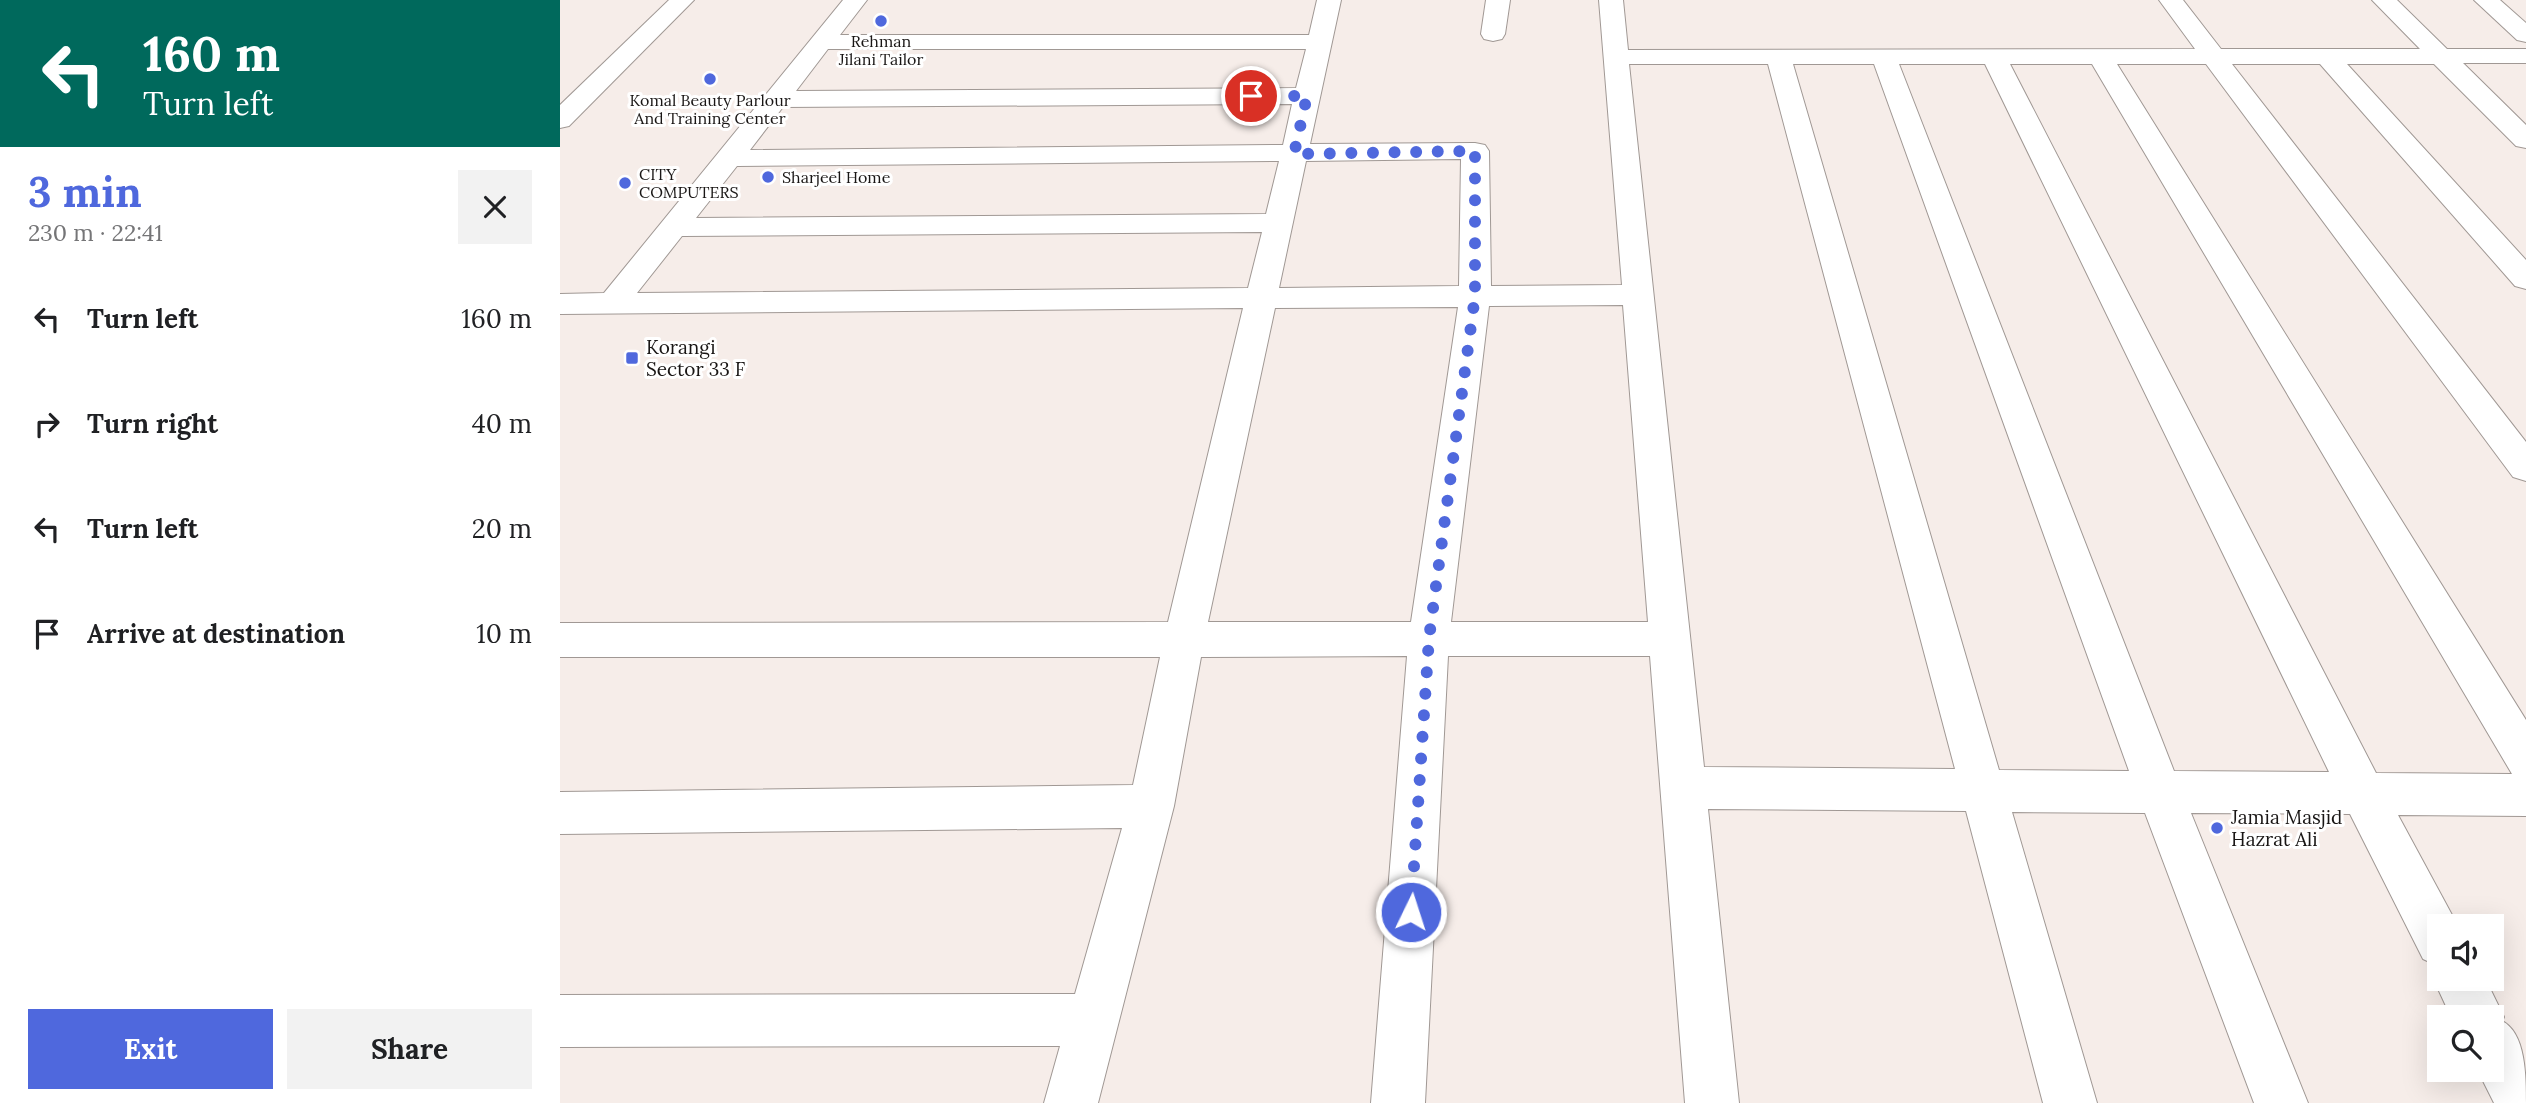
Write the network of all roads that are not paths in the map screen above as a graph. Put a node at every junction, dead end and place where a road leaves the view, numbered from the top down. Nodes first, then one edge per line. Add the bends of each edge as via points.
1 (682, 0) edge
2 (855, 0) edge
3 (1329, 0) edge
4 (1498, 0) edge
5 (1611, 0) edge
6 (2171, 0) edge
7 (2385, 0) edge
8 (2486, 0) edge
9 (1493, 34) dead end
10 (2526, 35) edge
11 (821, 42) junction
12 (1319, 42) junction
13 (1883, 56) junction
14 (1993, 56) junction
15 (2100, 56) junction
16 (2213, 56) junction
17 (2327, 56) junction
18 (2442, 56) junction
19 (2526, 56) edge
20 (1616, 57) junction
21 (1778, 57) junction
22 (1307, 96) junction
23 (776, 99) junction
24 (560, 120) edge
25 (2526, 140) edge
26 (1294, 154) junction
27 (729, 158) junction
28 (1278, 223) junction
29 (674, 227) junction
30 (2526, 279) edge
31 (1638, 295) junction
32 (1475, 296) junction
33 (1261, 298) junction
34 (560, 304) edge
35 (612, 304) junction
36 (2526, 468) edge
37 (1429, 638) junction
38 (1184, 639) junction
39 (1669, 639) junction
40 (560, 640) edge
41 (2526, 759) edge
42 (1683, 788) junction
43 (1983, 790) junction
44 (2159, 791) junction
45 (2362, 794) junction
46 (2526, 795) edge
47 (1151, 806) junction
48 (560, 813) edge
49 (2427, 917) edge
50 (1094, 1020) junction
51 (560, 1021) edge
52 (2504, 1066) edge
53 (1072, 1103) edge
54 (1398, 1103) edge
55 (1712, 1103) edge
56 (2070, 1103) edge
57 (2281, 1103) edge
58 (2523, 1103) edge

1 - 24 street
2 - 11 street
3 - 12 street
4 - 9 street
5 - 20 street
6 - 16 street
7 - 18 street
8 - 10 street
11 - 12 street
11 - 23 street
12 - 22 street
13 - 14 street
13 - 21 street
13 - 44 street
14 - 15 street
14 - 45 street
15 - 16 street
15 - 41 street
16 - 17 street
16 - 36 street
17 - 18 street
17 - 30 street
18 - 19 street
18 - 25 street
20 - 21 street
20 - 31 street
21 - 43 street
22 - 23 street
22 - 26 street
23 - 27 street
26 - 27 street
26 - 28 street
26 - 32 street via 1475,151
27 - 29 street
28 - 29 street
28 - 33 street
29 - 35 street
31 - 32 street
31 - 39 street
32 - 33 street
32 - 37 street
33 - 35 street
33 - 38 street
34 - 35 street
37 - 38 street
37 - 39 street
37 - 54 street
38 - 40 street
38 - 47 street
39 - 42 street
42 - 43 street
42 - 55 street
43 - 44 street
43 - 56 street
44 - 45 street
44 - 57 street
45 - 46 street
45 - 49 street
47 - 48 street
47 - 50 street
50 - 51 street
50 - 53 street
52 - 58 street

